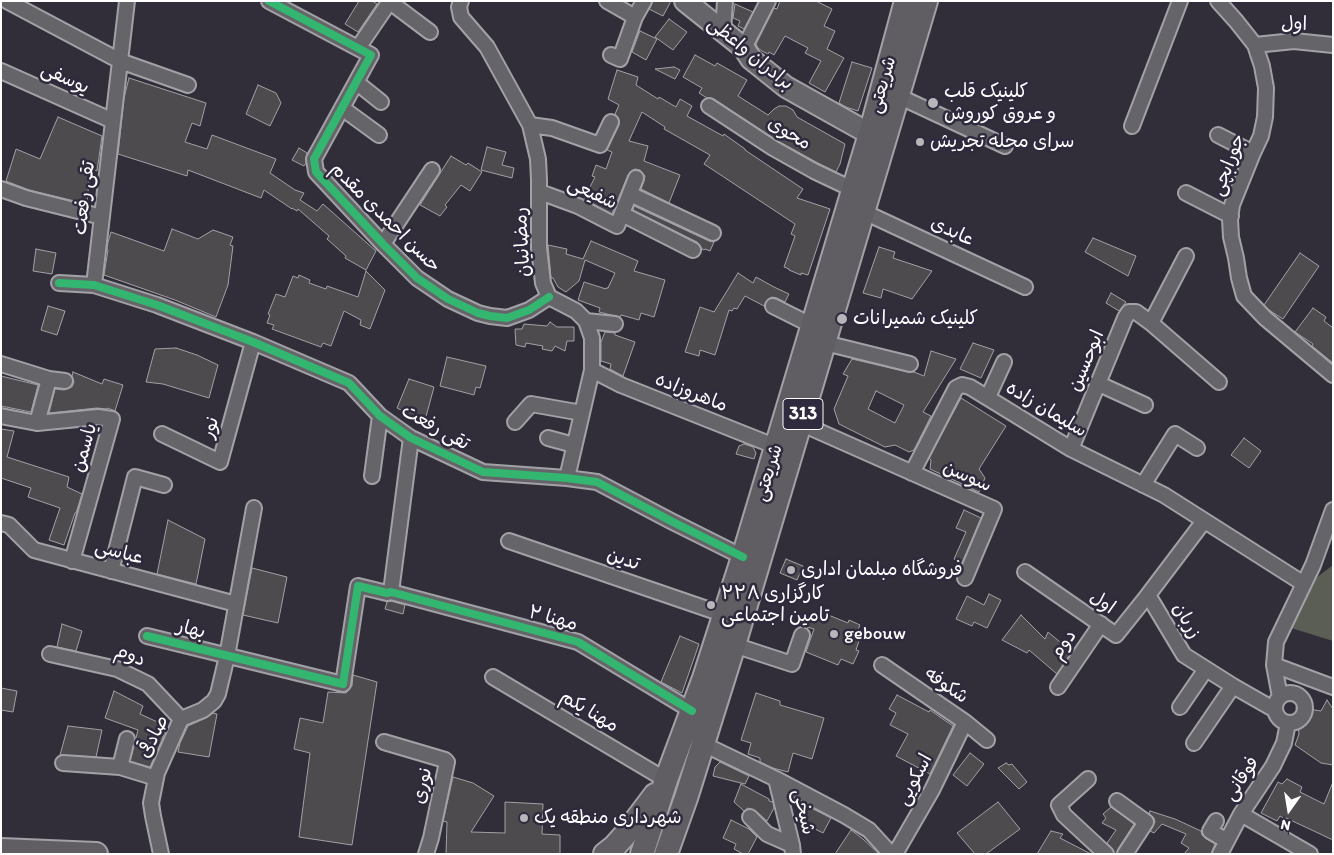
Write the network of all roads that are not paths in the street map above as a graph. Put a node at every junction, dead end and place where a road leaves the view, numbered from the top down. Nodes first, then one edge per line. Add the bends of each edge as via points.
1 (7, 1) edge
2 (127, 1) edge
3 (269, 1) edge
4 (461, 1) edge
5 (606, 1) edge
6 (644, 1) edge
7 (685, 1) edge
8 (725, 1) edge
9 (768, 1) edge
10 (906, 1) edge
11 (926, 1) edge
12 (1180, 1) edge
13 (1218, 1) edge
14 (390, 2) edge
15 (635, 17) junction
16 (430, 32) dead end
17 (723, 32) junction
18 (1255, 45) junction
19 (1333, 45) edge
20 (358, 48) junction
21 (744, 48) junction
22 (611, 55) dead end
23 (120, 61) junction
24 (1, 71) edge
25 (356, 82) junction
26 (188, 85) dead end
27 (898, 96) junction
28 (381, 102) dead end
29 (709, 106) dead end
30 (342, 108) junction
31 (113, 121) junction
32 (611, 122) dead end
33 (530, 125) junction
34 (1132, 126) dead end
35 (870, 134) junction
36 (379, 135) dead end
37 (1218, 135) dead end
38 (1005, 146) dead end
39 (1252, 153) junction
40 (432, 170) dead end
41 (636, 178) dead end
42 (1, 189) edge
43 (852, 189) junction
44 (539, 192) junction
45 (1186, 193) dead end
46 (630, 194) junction
47 (864, 212) junction
48 (622, 214) junction
49 (1231, 216) junction
50 (102, 217) junction
51 (713, 232) dead end
52 (383, 244) junction
53 (693, 250) dead end
54 (1186, 256) dead end
55 (59, 283) dead end
56 (94, 285) junction
57 (1025, 287) dead end
58 (549, 297) junction
59 (774, 306) dead end
60 (586, 321) junction
61 (1151, 323) junction
62 (615, 324) dead end
63 (819, 334) junction
64 (253, 342) junction
65 (1004, 362) dead end
66 (1, 364) edge
67 (910, 364) dead end
68 (592, 370) junction
69 (1333, 376) edge
70 (49, 379) junction
71 (65, 381) dead end
72 (1220, 382) dead end
73 (1097, 383) junction
74 (988, 398) junction
75 (1145, 405) dead end
76 (582, 413) junction
77 (1, 416) edge
78 (380, 416) junction
79 (37, 422) junction
80 (515, 422) dead end
81 (800, 423) junction
82 (162, 434) dead end
83 (411, 438) junction
84 (548, 438) dead end
85 (574, 445) junction
86 (776, 447) junction
87 (1071, 448) junction
88 (1197, 448) dead end
89 (912, 474) junction
90 (372, 476) dead end
91 (567, 478) junction
92 (164, 484) dead end
93 (1143, 485) junction
94 (254, 508) dead end
95 (1333, 510) edge
96 (1204, 521) junction
97 (1, 523) edge
98 (509, 541) dead end
99 (743, 558) junction
100 (72, 561) junction
101 (111, 571) junction
102 (1025, 572) dead end
103 (965, 578) dead end
104 (1304, 584) junction
105 (391, 592) junction
106 (1148, 595) junction
107 (236, 604) junction
108 (725, 615) junction
109 (1100, 624) junction
110 (802, 634) dead end
111 (147, 636) dead end
112 (734, 645) junction
113 (50, 654) dead end
114 (227, 656) junction
115 (882, 665) dead end
116 (1274, 665) junction
117 (1206, 669) junction
118 (494, 677) dead end
119 (343, 684) joint
120 (1233, 686) junction
121 (1058, 687) dead end
122 (1333, 687) edge
123 (1278, 703) junction
124 (1180, 707) dead end
125 (692, 711) junction
126 (181, 719) junction
127 (965, 722) junction
128 (1288, 723) junction
129 (127, 740) dead end
130 (986, 740) dead end
131 (384, 742) dead end
132 (1194, 743) dead end
133 (703, 744) junction
134 (64, 763) dead end
135 (120, 767) junction
136 (156, 778) junction
137 (776, 779) junction
138 (1088, 779) dead end
139 (666, 780) junction
140 (686, 798) junction
141 (1117, 801) dead end
142 (1241, 814) junction
143 (653, 817) junction
144 (750, 817) dead end
145 (1216, 821) dead end
146 (676, 826) junction
147 (1227, 841) junction
148 (792, 849) edge
149 (1, 850) edge
150 (96, 854) edge
151 (161, 854) edge
152 (426, 854) edge
153 (605, 854) edge
154 (642, 854) edge
155 (666, 854) edge
156 (681, 854) edge
157 (891, 854) edge
158 (895, 854) edge
159 (1106, 854) edge
160 (1125, 854) edge
161 (1220, 854) edge
162 (1310, 854) edge

1 - 23 street
2 - 23 street, تقی رفعت
3 - 20 street
4 - 33 street, رمضانیان via 461,17 487,48
5 - 15 street
6 - 15 street
7 - 17 main road, برادران واعظی
8 - 17 street
9 - 21 street
10 - 35 main road, شریعتی / 313
11 - 27 main road, شریعتی / 313
12 - 34 street
13 - 18 street, جورابچی
14 - 16 street
14 - 20 street
15 - 22 street via 620,59
17 - 21 main road, برادران واعظی
18 - 19 street, اول via 1294,41
18 - 39 street, جورابچی via 1266,88 1265,117
20 - 25 street, حسن احمدی مقدم via 371,55
21 - 35 main road, برادران واعظی via 751,59 786,87
23 - 26 street
23 - 31 street, تقی رفعت
24 - 31 street, یوسفی
25 - 28 street
25 - 30 street, حسن احمدی مقدم
27 - 38 street
27 - 47 main road, شریعتی / 313
29 - 43 street, محوی via 773,148
30 - 36 street
30 - 52 street, حسن احمدی مقدم via 314,159 316,172
31 - 50 street, تقی رفعت
32 - 33 street via 600,145 552,128
33 - 44 street, رمضانیان via 538,159
35 - 43 main road, شریعتی / 313
37 - 39 street
39 - 49 street, جورابچی via 1232,205
40 - 52 street
41 - 46 street, شفیعی
42 - 50 street
43 - 63 main road, شریعتی / 313
44 - 48 street, شفیعی via 578,206 617,226
44 - 58 street, رمضانیان via 539,248 543,284
45 - 49 street
46 - 48 street, شفیعی
46 - 51 street, شفیعی
47 - 57 street, عابدی
47 - 63 main road, شریعتی / 313
48 - 53 street, شفیعی
49 - 69 street, جورابچی via 1231,237 1244,296
50 - 56 street, تقی رفعت
52 - 58 street, حسن احمدی مقدم via 417,278 448,299 484,314 507,318 529,310
54 - 61 street
55 - 56 street
56 - 64 street, تقی رفعت
58 - 60 street, رمضانیان via 576,311
59 - 63 street
60 - 62 street
60 - 68 street via 592,338
61 - 72 street, ابوحسین
61 - 73 street, ابوحسین via 1136,312 1129,312
63 - 67 street
63 - 81 main road, شریعتی / 313
63 - 86 main road, شریعتی / 313
64 - 78 street, تقی رفعت via 349,383
64 - 82 street, نور via 220,462
65 - 74 street
66 - 70 street
68 - 76 street
68 - 86 street, ماهروزاده
70 - 71 street
70 - 79 street
73 - 75 street
73 - 87 street, ابوحسین
74 - 87 street, سلیمان زاده
74 - 89 street, سلیمان زاده via 970,387 962,385 956,388
76 - 80 street via 531,404
76 - 85 street
77 - 79 street, یاسمن
78 - 83 street, تقی رفعت
78 - 90 street
79 - 100 street, یاسمن via 98,416 112,419
81 - 89 street
81 - 112 main road, شریعتی / 313
83 - 91 street, تقی رفعت via 483,472
83 - 105 street
84 - 85 street
85 - 91 street
86 - 99 main road, شریعتی / 313
87 - 93 street, سلیمان زاده
88 - 93 street via 1175,434
89 - 103 street, سوسن via 994,510
91 - 99 street, تقی رفعت via 597,482
92 - 101 street via 135,477
93 - 96 street, سلیمان زاده
94 - 107 street, صادقی
95 - 104 street
96 - 104 street, سلیمان زاده
96 - 106 street, زربان
97 - 100 street, عباسی via 9,525 34,550
98 - 108 street, تدین
99 - 108 main road, شریعتی / 313
100 - 101 street, عباسی
101 - 107 street, عباسی
102 - 109 street, اول
104 - 116 street via 1276,642
105 - 119 street, مهنا ۲ via 358,586
105 - 125 street, مهنا ۲ via 578,642
106 - 109 street, اول via 1116,635
106 - 117 street, زربان via 1184,655
107 - 114 street, صادقی
108 - 125 main road, شریعتی / 313
109 - 121 street, دوم
110 - 112 street via 792,664
111 - 114 street, بهار
112 - 133 main road, شریعتی / 313
113 - 126 street, دوم via 116,669 148,684
114 - 119 street, بهار
114 - 126 street, صادقی via 214,701 203,710
115 - 127 street, شکوفه
116 - 122 street
116 - 123 street
117 - 120 street, زربان
117 - 124 street
118 - 139 street, مهنا یکم
120 - 123 street, زربان
120 - 132 street
123 - 128 street via 1279,719
123 - 128 street via 1285,694 1294,694 1304,704 1301,718
125 - 139 main road, شریعتی / 313
126 - 136 street, صادقی
127 - 130 street, شکوفه
127 - 158 street, اسکویی via 932,790
128 - 142 street, فوقانی via 1284,743 1273,766
129 - 135 street
131 - 152 street, نوری via 447,762
133 - 137 street
133 - 140 main road, شریعتی / 313
134 - 135 street
135 - 136 street
136 - 151 street, صادقی via 151,803
137 - 148 street, شیخی
137 - 157 street via 869,830
138 - 159 street via 1059,805 1064,814
139 - 143 main road, شریعتی / 313
139 - 153 main road via 624,836
140 - 146 main road, شریعتی / 313
140 - 156 main road
141 - 160 street via 1146,822
142 - 147 street, فوقانی
142 - 162 street
143 - 146 main road via 658,836
143 - 154 main road, شریعتی / 313
144 - 148 street via 768,834
145 - 147 street via 1210,831
146 - 155 main road, شریعتی / 313
147 - 161 street, فوقانی
149 - 150 main road

